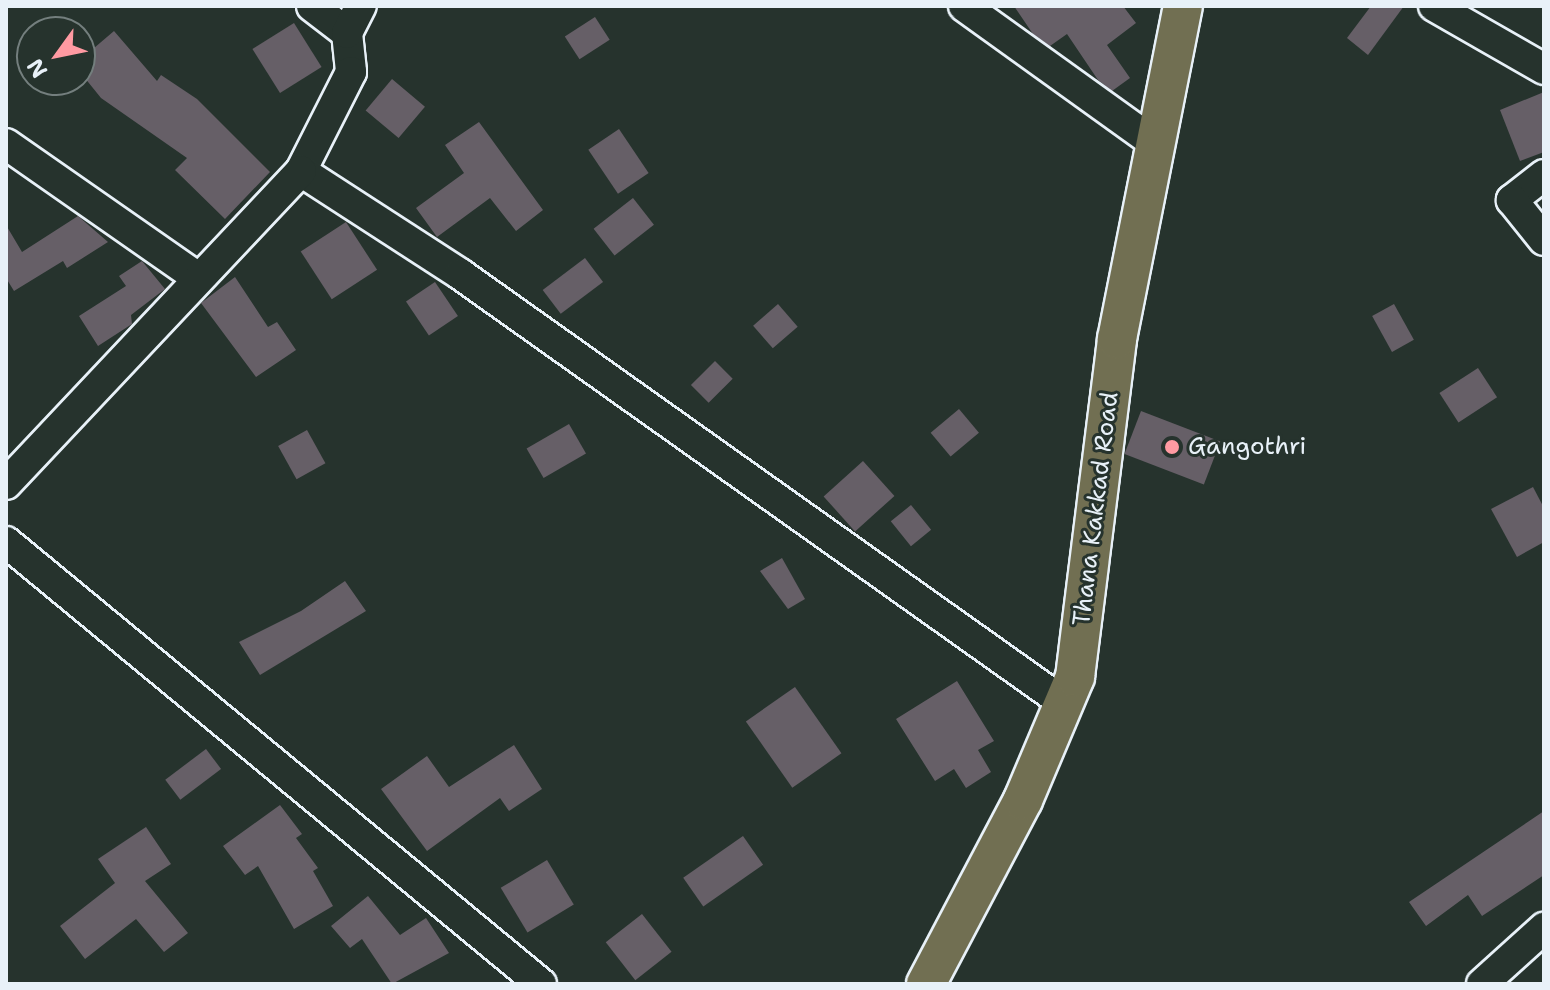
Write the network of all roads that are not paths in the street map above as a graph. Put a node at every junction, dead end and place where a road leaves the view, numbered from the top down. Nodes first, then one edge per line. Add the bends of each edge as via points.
1 (312, 6) edge
2 (361, 6) edge
3 (964, 6) edge
4 (1183, 6) edge
5 (1434, 6) edge
6 (347, 33) junction
7 (1544, 69) edge
8 (6, 144) edge
9 (1156, 144) junction
10 (301, 171) junction
11 (1544, 175) edge
12 (1544, 240) edge
13 (198, 278) junction
14 (6, 484) edge
15 (6, 542) edge
16 (1064, 703) junction
17 (1544, 928) edge
18 (541, 984) edge
19 (926, 984) edge
20 (1482, 984) edge

1 - 6 street
2 - 6 street
3 - 9 street
4 - 9 main road, Thana Kakkad Road
5 - 7 street
6 - 10 street via 351,72
8 - 13 street
9 - 16 main road, Thana Kakkad Road via 1117,339 1075,677
10 - 13 street
10 - 16 street via 460,274
11 - 12 street via 1512,200
13 - 14 street
15 - 18 street
16 - 19 main road, Thana Kakkad Road via 1023,800
17 - 20 street

